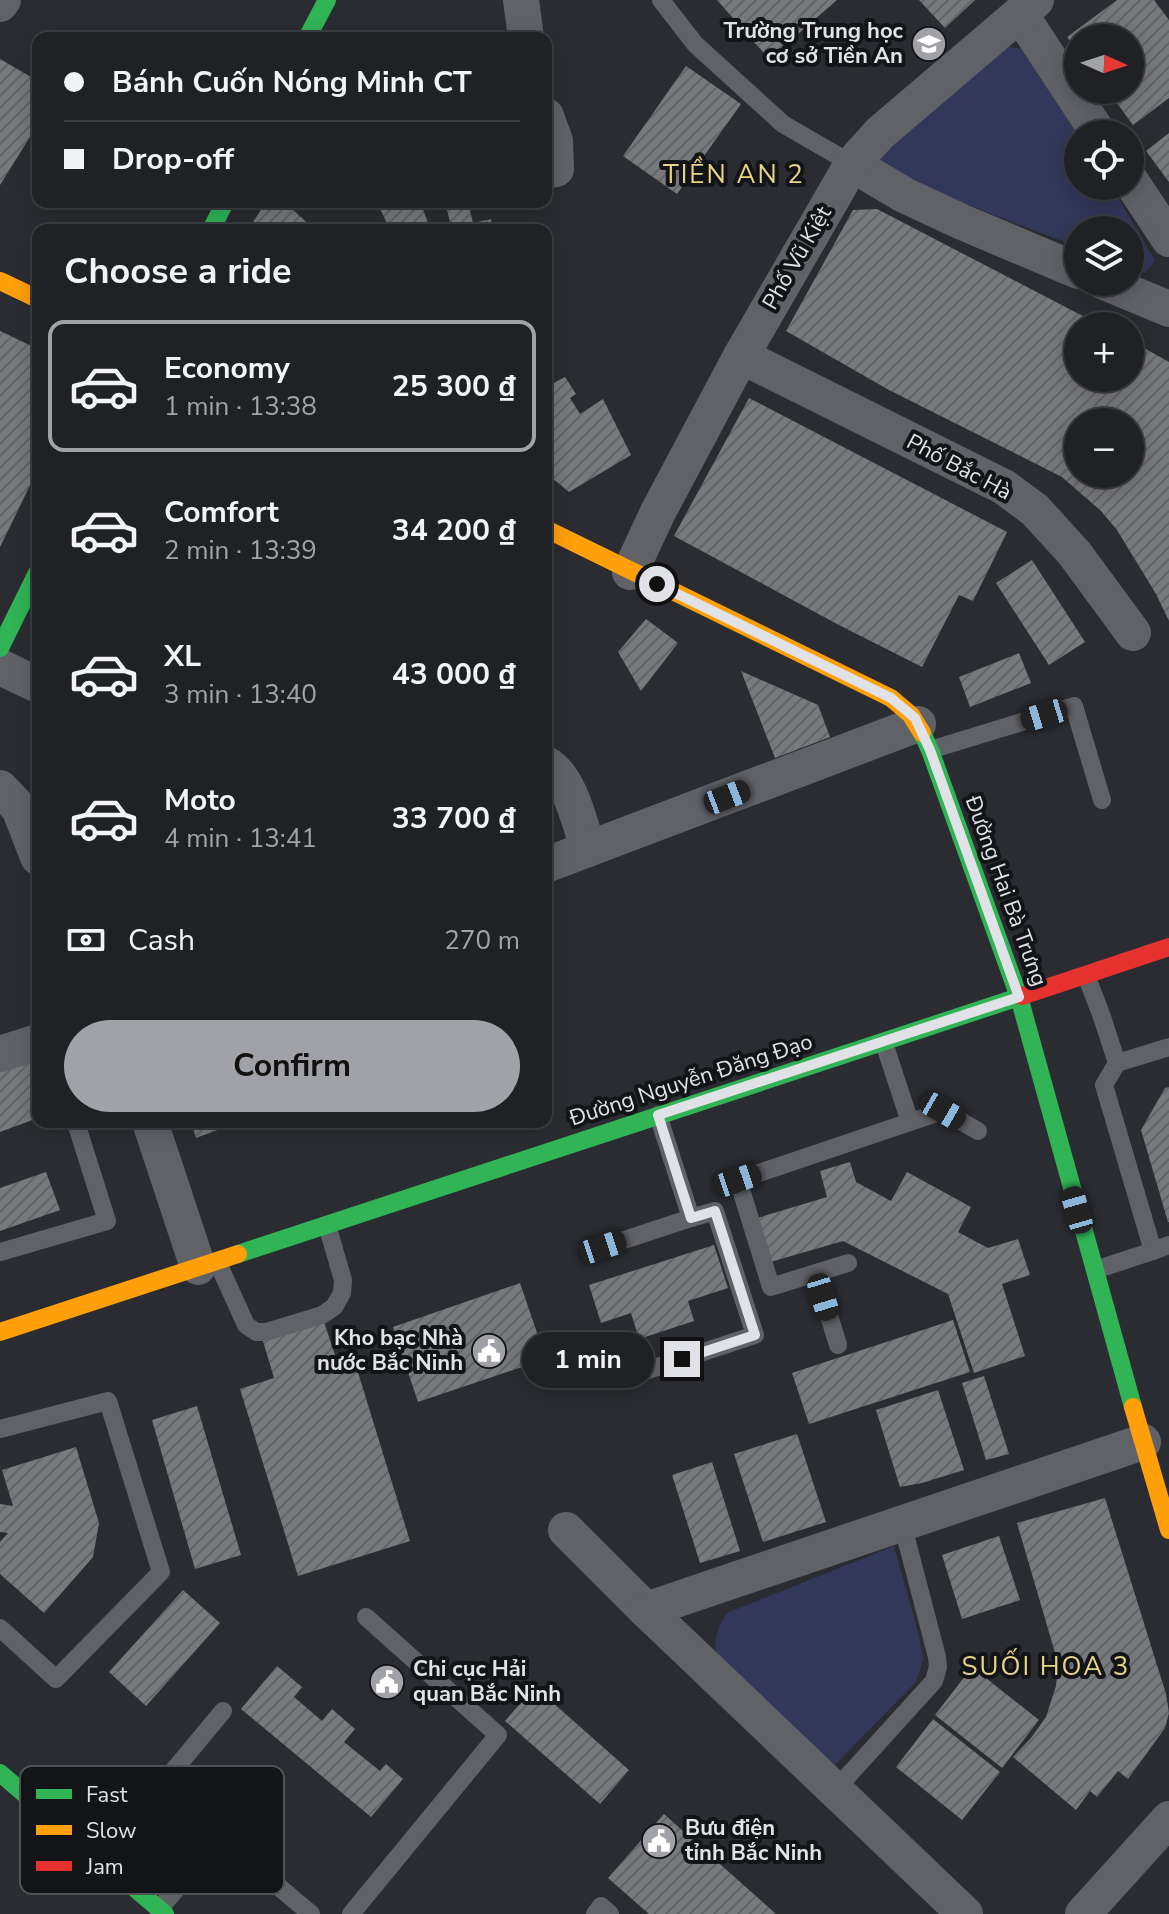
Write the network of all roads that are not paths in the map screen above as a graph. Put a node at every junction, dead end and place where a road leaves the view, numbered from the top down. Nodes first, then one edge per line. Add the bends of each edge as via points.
1 (327, 0) edge
2 (521, 0) edge
3 (661, 0) edge
4 (1028, 7) edge
5 (310, 32) edge
6 (525, 32) edge
7 (1091, 120) edge
8 (552, 133) edge
9 (852, 164) junction
10 (552, 169) edge
11 (1143, 200) edge
12 (1169, 239) edge
13 (1064, 265) edge
14 (0, 281) edge
15 (32, 296) edge
16 (1138, 296) edge
17 (1169, 309) edge
18 (741, 356) junction
19 (552, 532) edge
20 (630, 572) junction
21 (32, 583) edge
22 (1133, 633) dead end
23 (0, 648) edge
24 (0, 667) edge
25 (32, 682) edge
26 (924, 737) junction
27 (552, 767) edge
28 (0, 788) edge
29 (1102, 800) dead end
30 (32, 842) edge
31 (588, 849) junction
32 (552, 863) edge
33 (1169, 947) edge
34 (1086, 975) junction
35 (1019, 997) junction
36 (884, 1043) junction
37 (32, 1044) edge
38 (1169, 1047) edge
39 (0, 1054) edge
40 (1117, 1063) junction
41 (658, 1115) junction
42 (910, 1122) junction
43 (78, 1128) edge
44 (152, 1128) edge
45 (978, 1131) dead end
46 (691, 1218) junction
47 (327, 1225) junction
48 (603, 1247) dead end
49 (1161, 1248) edge
50 (0, 1252) edge
51 (848, 1263) dead end
52 (207, 1264) junction
53 (1094, 1270) junction
54 (816, 1273) junction
55 (0, 1332) edge
56 (838, 1345) dead end
57 (633, 1375) dead end
58 (0, 1429) edge
59 (1153, 1451) edge
60 (902, 1523) junction
61 (566, 1530) dead end
62 (1169, 1530) edge
63 (646, 1610) junction
64 (366, 1617) dead end
65 (0, 1628) edge
66 (223, 1711) dead end
67 (177, 1766) edge
68 (0, 1773) edge
69 (836, 1789) junction
70 (20, 1790) edge
71 (1169, 1819) edge
72 (284, 1891) edge
73 (142, 1894) edge
74 (176, 1894) edge
75 (162, 1911) edge
76 (311, 1914) edge
77 (351, 1914) edge
78 (595, 1914) edge
79 (610, 1914) edge
80 (965, 1914) edge
81 (1083, 1914) edge

1 - 5 main road
2 - 6 street
3 - 9 lane via 695,44 783,124
4 - 7 street
4 - 9 street, Phố Vũ Kiệt via 880,133
8 - 10 street
9 - 13 street via 962,222
9 - 18 street, Phố Vũ Kiệt
11 - 12 street
14 - 15 main road
16 - 17 street
18 - 20 street, Phố Vũ Kiệt
18 - 22 street, Phố Bắc Hà via 1004,487 1035,510 1075,554
19 - 20 main road, Đường Hai Bà Trưng
20 - 26 main road, Đường Hai Bà Trưng via 891,698 909,711
21 - 23 main road
24 - 25 street
26 - 29 lane via 1074,706
26 - 31 street
26 - 35 main road, Đường Hai Bà Trưng
27 - 31 street via 572,799
28 - 30 street via 19,808
31 - 32 street
33 - 34 main road, Đường Nguyễn Đăng Đạo
34 - 35 main road, Đường Nguyễn Đăng Đạo
34 - 40 lane
35 - 36 main road, Đường Nguyễn Đăng Đạo
35 - 53 main road, Đường Hai Bà Trưng
36 - 41 main road, Đường Nguyễn Đăng Đạo
36 - 42 lane
37 - 39 street
38 - 40 lane
40 - 49 lane via 1104,1085
41 - 46 lane
41 - 47 main road, Đường Nguyễn Đăng Đạo
42 - 45 lane via 943,1111
42 - 54 lane via 738,1180 771,1287
43 - 50 lane via 107,1221
44 - 52 street
46 - 48 lane
46 - 57 lane via 715,1211 755,1335
47 - 52 main road, Đường Nguyễn Đăng Đạo
47 - 52 lane via 343,1288 334,1307 322,1315 266,1332 252,1330
49 - 53 lane
51 - 54 lane
52 - 55 main road, Đường Nguyễn Đăng Đạo
53 - 59 main road, Đường Hai Bà Trưng
54 - 56 lane
58 - 65 lane via 108,1401 161,1572 56,1679
59 - 60 street
59 - 62 main road, Đường Hai Bà Trưng
60 - 63 street
60 - 69 lane via 937,1657 937,1675
61 - 63 street
63 - 69 street
64 - 77 lane via 498,1735
66 - 67 lane
68 - 70 main road
69 - 80 street
71 - 81 street
72 - 76 lane
73 - 75 main road
74 - 75 lane
78 - 79 lane via 601,1906

